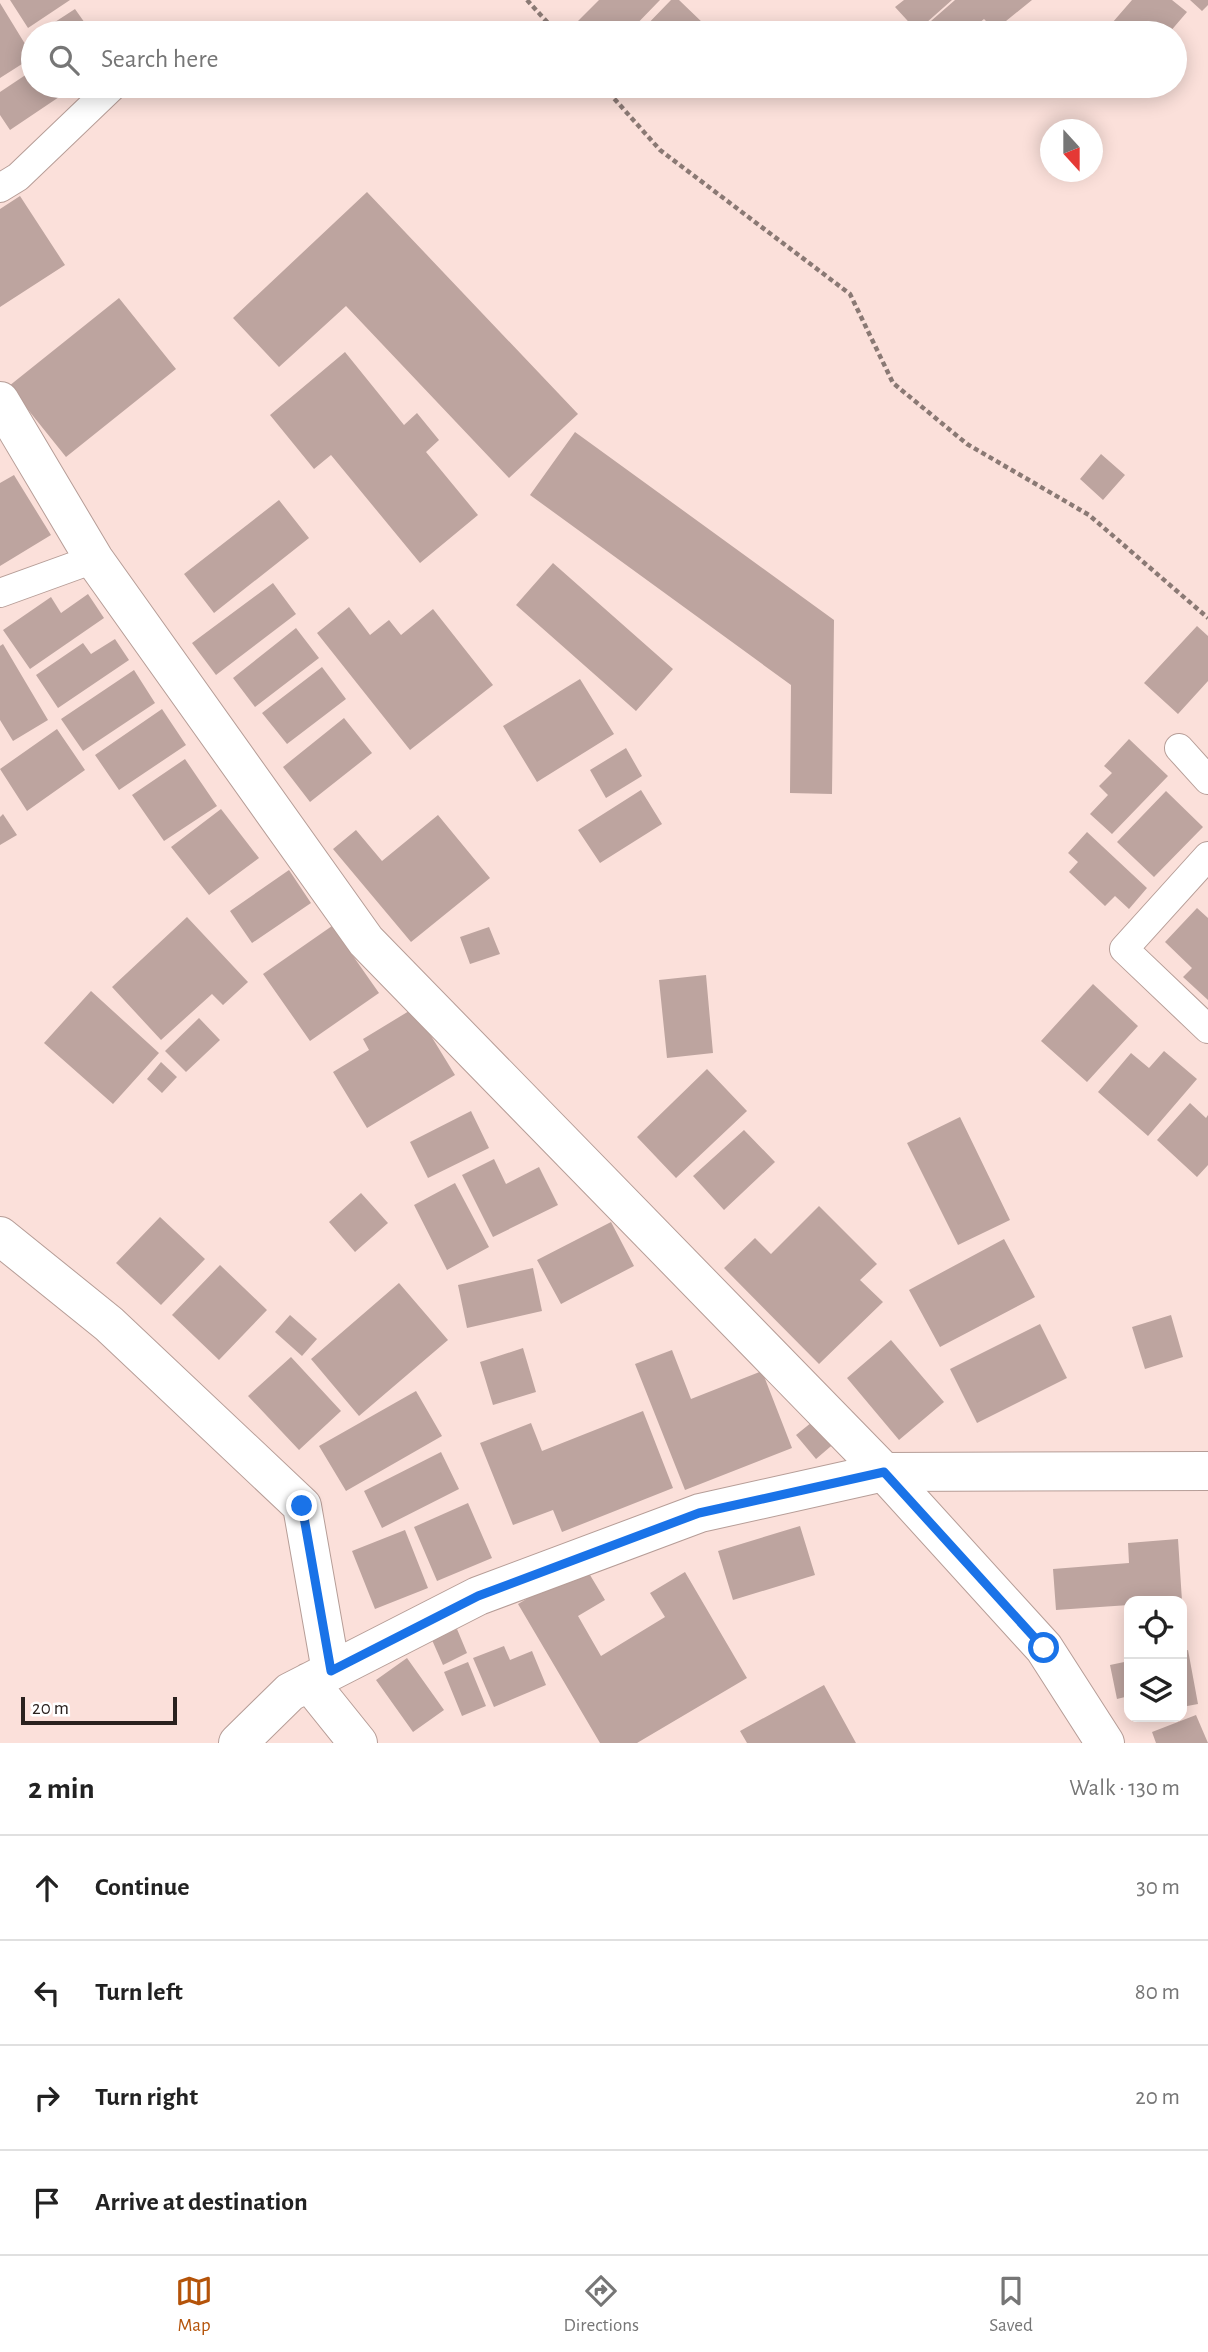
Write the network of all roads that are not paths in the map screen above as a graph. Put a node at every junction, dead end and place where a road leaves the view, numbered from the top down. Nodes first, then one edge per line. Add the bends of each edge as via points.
1 (100, 98) edge
2 (0, 188) edge
3 (0, 401) edge
4 (94, 559) junction
5 (0, 593) edge
6 (1179, 748) dead end
7 (1208, 780) edge
8 (1208, 856) edge
9 (1208, 1029) edge
10 (0, 1236) edge
11 (1208, 1471) edge
12 (884, 1472) junction
13 (320, 1677) junction
14 (238, 1743) edge
15 (358, 1743) edge
16 (1105, 1743) edge

1 - 2 lane via 18,177
3 - 4 street
4 - 5 lane
4 - 12 street via 366,941
6 - 7 lane
8 - 9 lane via 1124,949
10 - 13 street via 109,1324 302,1506
11 - 12 street
12 - 13 street via 699,1513 478,1596
12 - 16 street via 1044,1648
13 - 14 street via 290,1692
13 - 15 street

